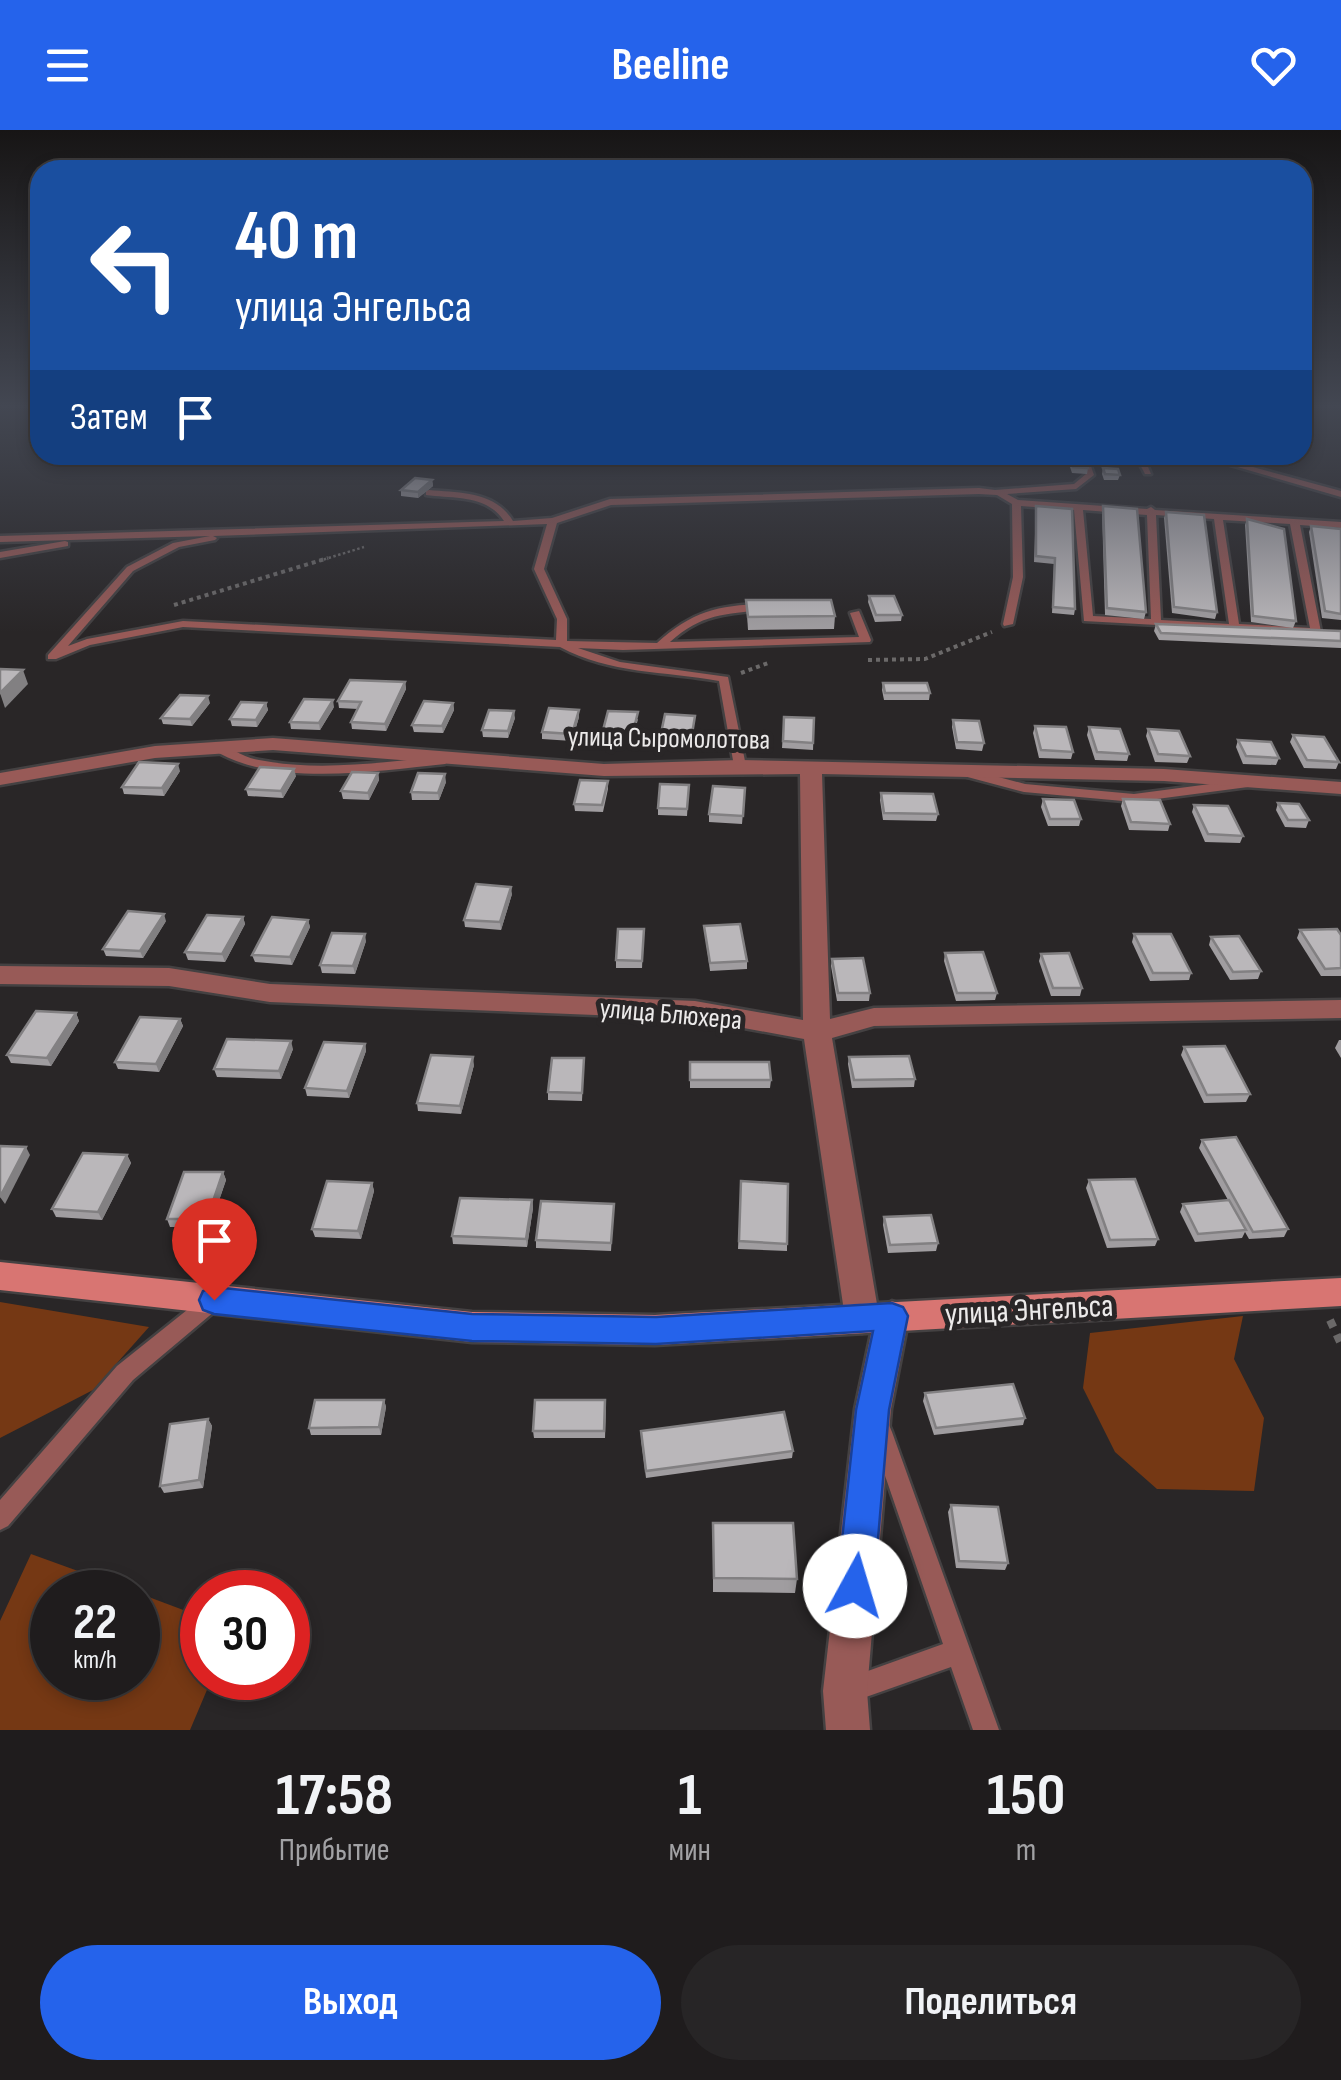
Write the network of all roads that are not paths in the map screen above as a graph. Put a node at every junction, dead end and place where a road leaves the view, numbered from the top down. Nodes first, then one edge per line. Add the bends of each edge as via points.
1 (1080, 483) edge
2 (1300, 483) edge
3 (989, 492) junction
4 (429, 493) edge
5 (1341, 494) edge
6 (1016, 503) junction
7 (1078, 508) junction
8 (1151, 510) junction
9 (1218, 515) junction
10 (1294, 520) junction
11 (552, 521) junction
12 (510, 524) junction
13 (1341, 525) edge
14 (250, 531) junction
15 (0, 539) edge
16 (88, 539) junction
17 (0, 555) edge
18 (782, 607) edge
19 (855, 612) dead end
20 (1156, 623) junction
21 (1008, 624) dead end
22 (1234, 625) junction
23 (562, 642) junction
24 (660, 646) junction
25 (740, 766) junction
26 (812, 769) junction
27 (0, 778) edge
28 (1341, 788) edge
29 (0, 975) edge
30 (1341, 1009) edge
31 (817, 1032) junction
32 (0, 1276) edge
33 (1341, 1292) edge
34 (214, 1300) junction
35 (877, 1317) junction
36 (872, 1410) junction
37 (0, 1518) edge
38 (960, 1651) junction
39 (845, 1691) junction
40 (848, 1730) edge
41 (986, 1730) edge

1 - 3 lane
2 - 5 lane
3 - 6 lane
3 - 11 lane via 610,502
4 - 12 lane via 484,499 503,510
6 - 7 lane
6 - 21 lane via 1018,577
7 - 8 lane
7 - 20 lane via 1088,619
8 - 9 lane
8 - 20 lane
9 - 10 lane
9 - 22 lane
10 - 13 lane
10 - 22 lane via 1322,632
11 - 12 lane
11 - 23 lane via 540,569 562,619
12 - 14 lane
14 - 16 lane
14 - 23 lane via 176,545 142,562 52,657 87,642 182,624
15 - 16 lane
16 - 17 lane
18 - 24 lane via 724,608 686,620
19 - 24 lane via 866,640
20 - 22 lane
23 - 24 lane
23 - 25 lane via 590,659 625,668 724,679
25 - 26 street, улица Сыромолотова
25 - 27 street, улица Сыромолотова via 604,770 312,746 216,746
26 - 28 street, улица Сыромолотова via 1164,776
26 - 31 street
29 - 31 street, улица Блюхера via 169,977 270,993 695,1010
30 - 31 street, улица Блюхера via 874,1017
31 - 35 street
32 - 34 main road, улица Энгельса
33 - 35 main road, улица Энгельса
34 - 35 main road, улица Энгельса via 472,1328 656,1330
34 - 37 lane via 126,1372
35 - 36 street
36 - 38 lane
36 - 39 street
38 - 39 lane
38 - 41 lane
39 - 40 street

